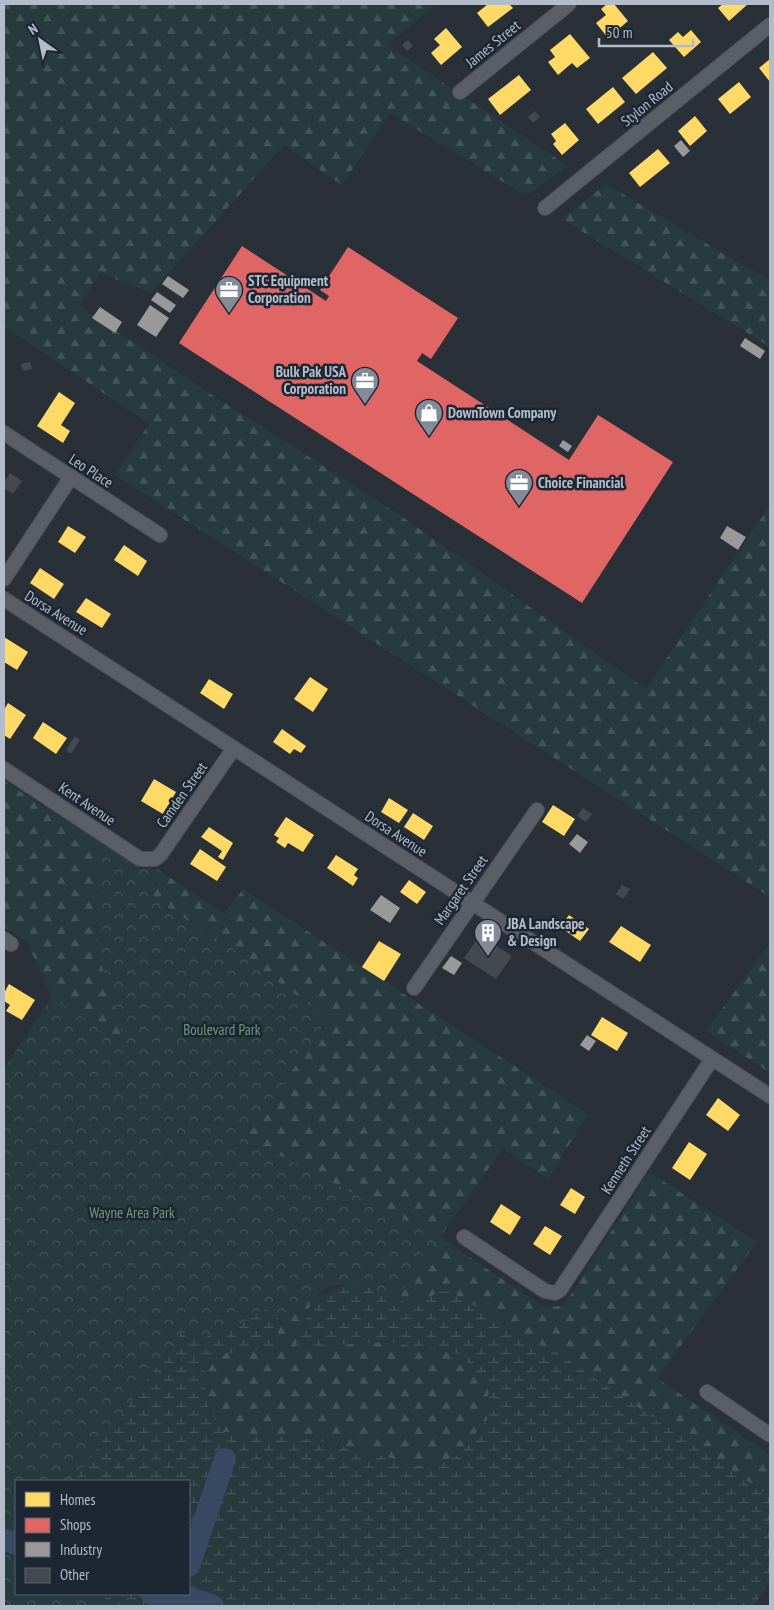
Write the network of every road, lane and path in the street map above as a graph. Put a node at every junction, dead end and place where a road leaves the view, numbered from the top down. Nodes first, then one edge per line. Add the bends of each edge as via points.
1 (569, 4) edge
2 (770, 25) edge
3 (460, 92) dead end
4 (545, 208) dead end
5 (4, 433) edge
6 (71, 477) junction
7 (160, 535) dead end
8 (4, 579) edge
9 (4, 599) edge
10 (234, 748) junction
11 (4, 769) edge
12 (537, 810) dead end
13 (155, 858) joint
14 (472, 902) junction
15 (414, 988) dead end
16 (712, 1059) junction
17 (770, 1096) edge
18 (464, 1237) dead end
19 (706, 1392) dead end
20 (770, 1435) edge

1 - 3 street, James Street
2 - 4 street, Stylon Road
5 - 6 street, Leo Place
6 - 7 street, Leo Place
6 - 8 street
9 - 10 street, Dorsa Avenue
10 - 13 street, Camden Street via 161,854
10 - 14 street, Dorsa Avenue
11 - 13 street, Kent Avenue via 140,859
12 - 14 street, Margaret Street
14 - 15 street, Margaret Street
14 - 16 street, Dorsa Avenue
16 - 17 street, Dorsa Avenue
16 - 18 street, Kenneth Street via 560,1290 549,1292
19 - 20 street

